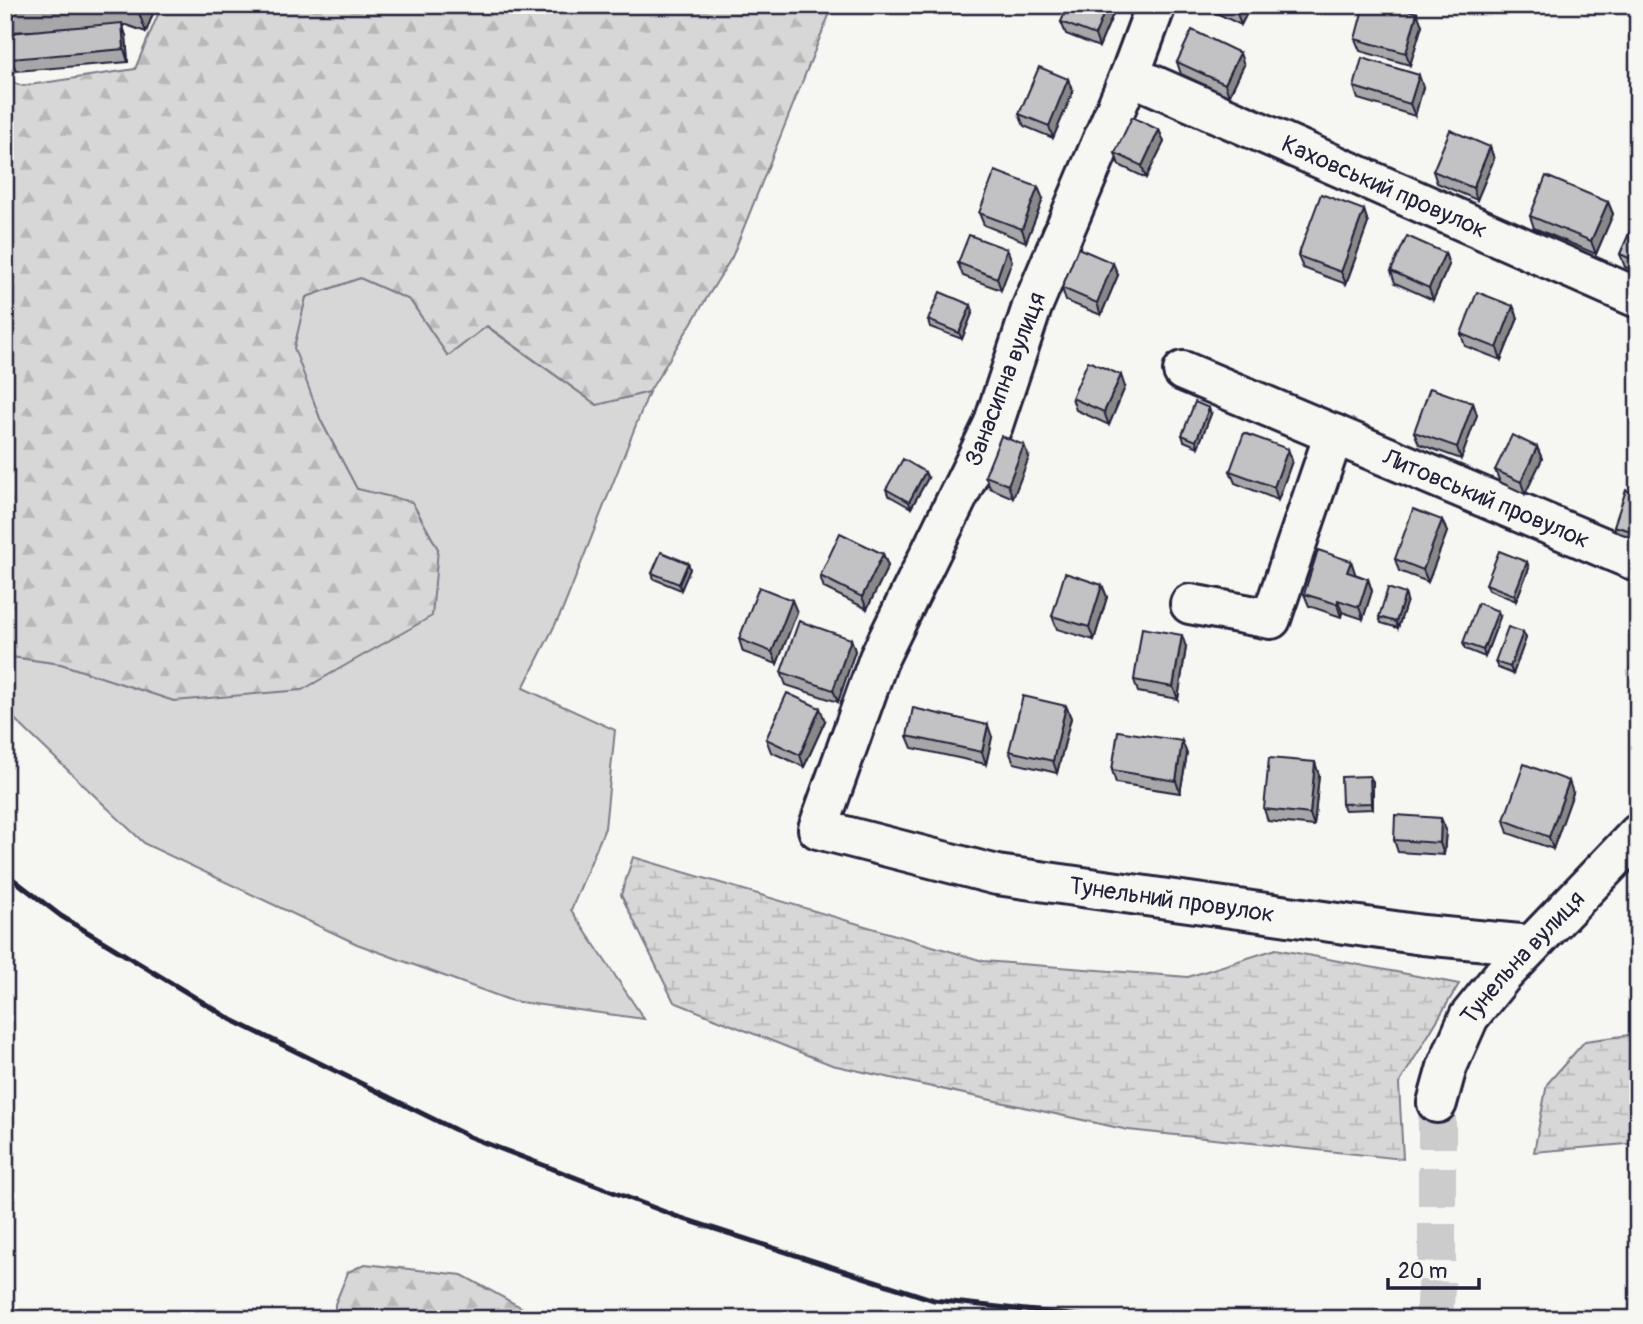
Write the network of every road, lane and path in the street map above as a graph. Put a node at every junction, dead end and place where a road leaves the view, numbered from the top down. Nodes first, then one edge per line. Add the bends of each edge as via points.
1 (1156, 5) edge
2 (1130, 75) junction
3 (1638, 299) edge
4 (1183, 371) dead end
5 (1334, 434) junction
6 (1638, 562) edge
7 (1189, 604) dead end
8 (818, 829) joint
9 (1638, 834) edge
10 (1531, 946) junction
11 (1437, 1103) tunnel mouth

1 - 2 street, Занасипна вулиця
2 - 3 street, Каховський провулок
2 - 8 street, Занасипна вулиця via 1032,307 993,425 879,658
4 - 5 street, Литовський провулок
5 - 6 street, Литовський провулок
5 - 7 street via 1271,619
8 - 10 street, Тунельний провулок via 997,875
9 - 10 street, Тунельна вулиця
10 - 11 street, Тунельна вулиця via 1469,1017

